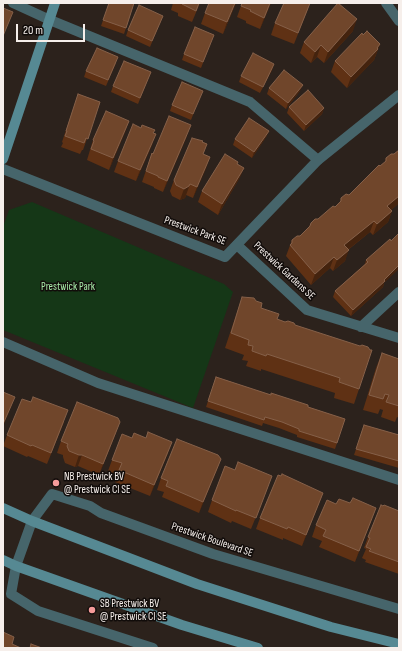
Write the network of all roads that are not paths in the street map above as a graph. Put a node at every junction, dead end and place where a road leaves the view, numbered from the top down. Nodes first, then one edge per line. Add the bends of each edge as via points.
1 (13, 3) edge
2 (54, 3) edge
3 (386, 3) edge
4 (50, 20) junction
5 (399, 21) edge
6 (399, 95) edge
7 (3, 159) edge
8 (318, 160) junction
9 (3, 169) edge
10 (237, 245) junction
11 (399, 292) edge
12 (361, 327) junction
13 (399, 338) edge
14 (3, 342) edge
15 (399, 480) edge
16 (3, 508) edge
17 (32, 521) junction
18 (3, 560) edge
19 (16, 566) junction
20 (399, 609) edge
21 (399, 644) edge
22 (153, 648) edge
23 (258, 648) edge

1 - 4 street
2 - 4 street
3 - 5 street
4 - 7 street
4 - 8 street via 250,102
6 - 8 street, Prestwick Park SE
8 - 10 street, Prestwick Park SE
9 - 10 street, Prestwick Park SE via 225,257
10 - 12 street, Prestwick Gardens SE via 307,310
11 - 12 street
12 - 13 street, Prestwick Gardens SE
14 - 15 street via 98,383
16 - 17 street
17 - 19 street, Prestwick Boulevard SE
17 - 20 street, Prestwick Boulevard SE via 52,494 90,506 101,513 212,554
17 - 21 street via 197,584 331,627
18 - 19 street
19 - 22 street, Prestwick Boulevard SE via 11,594 38,611
19 - 23 street via 182,625

